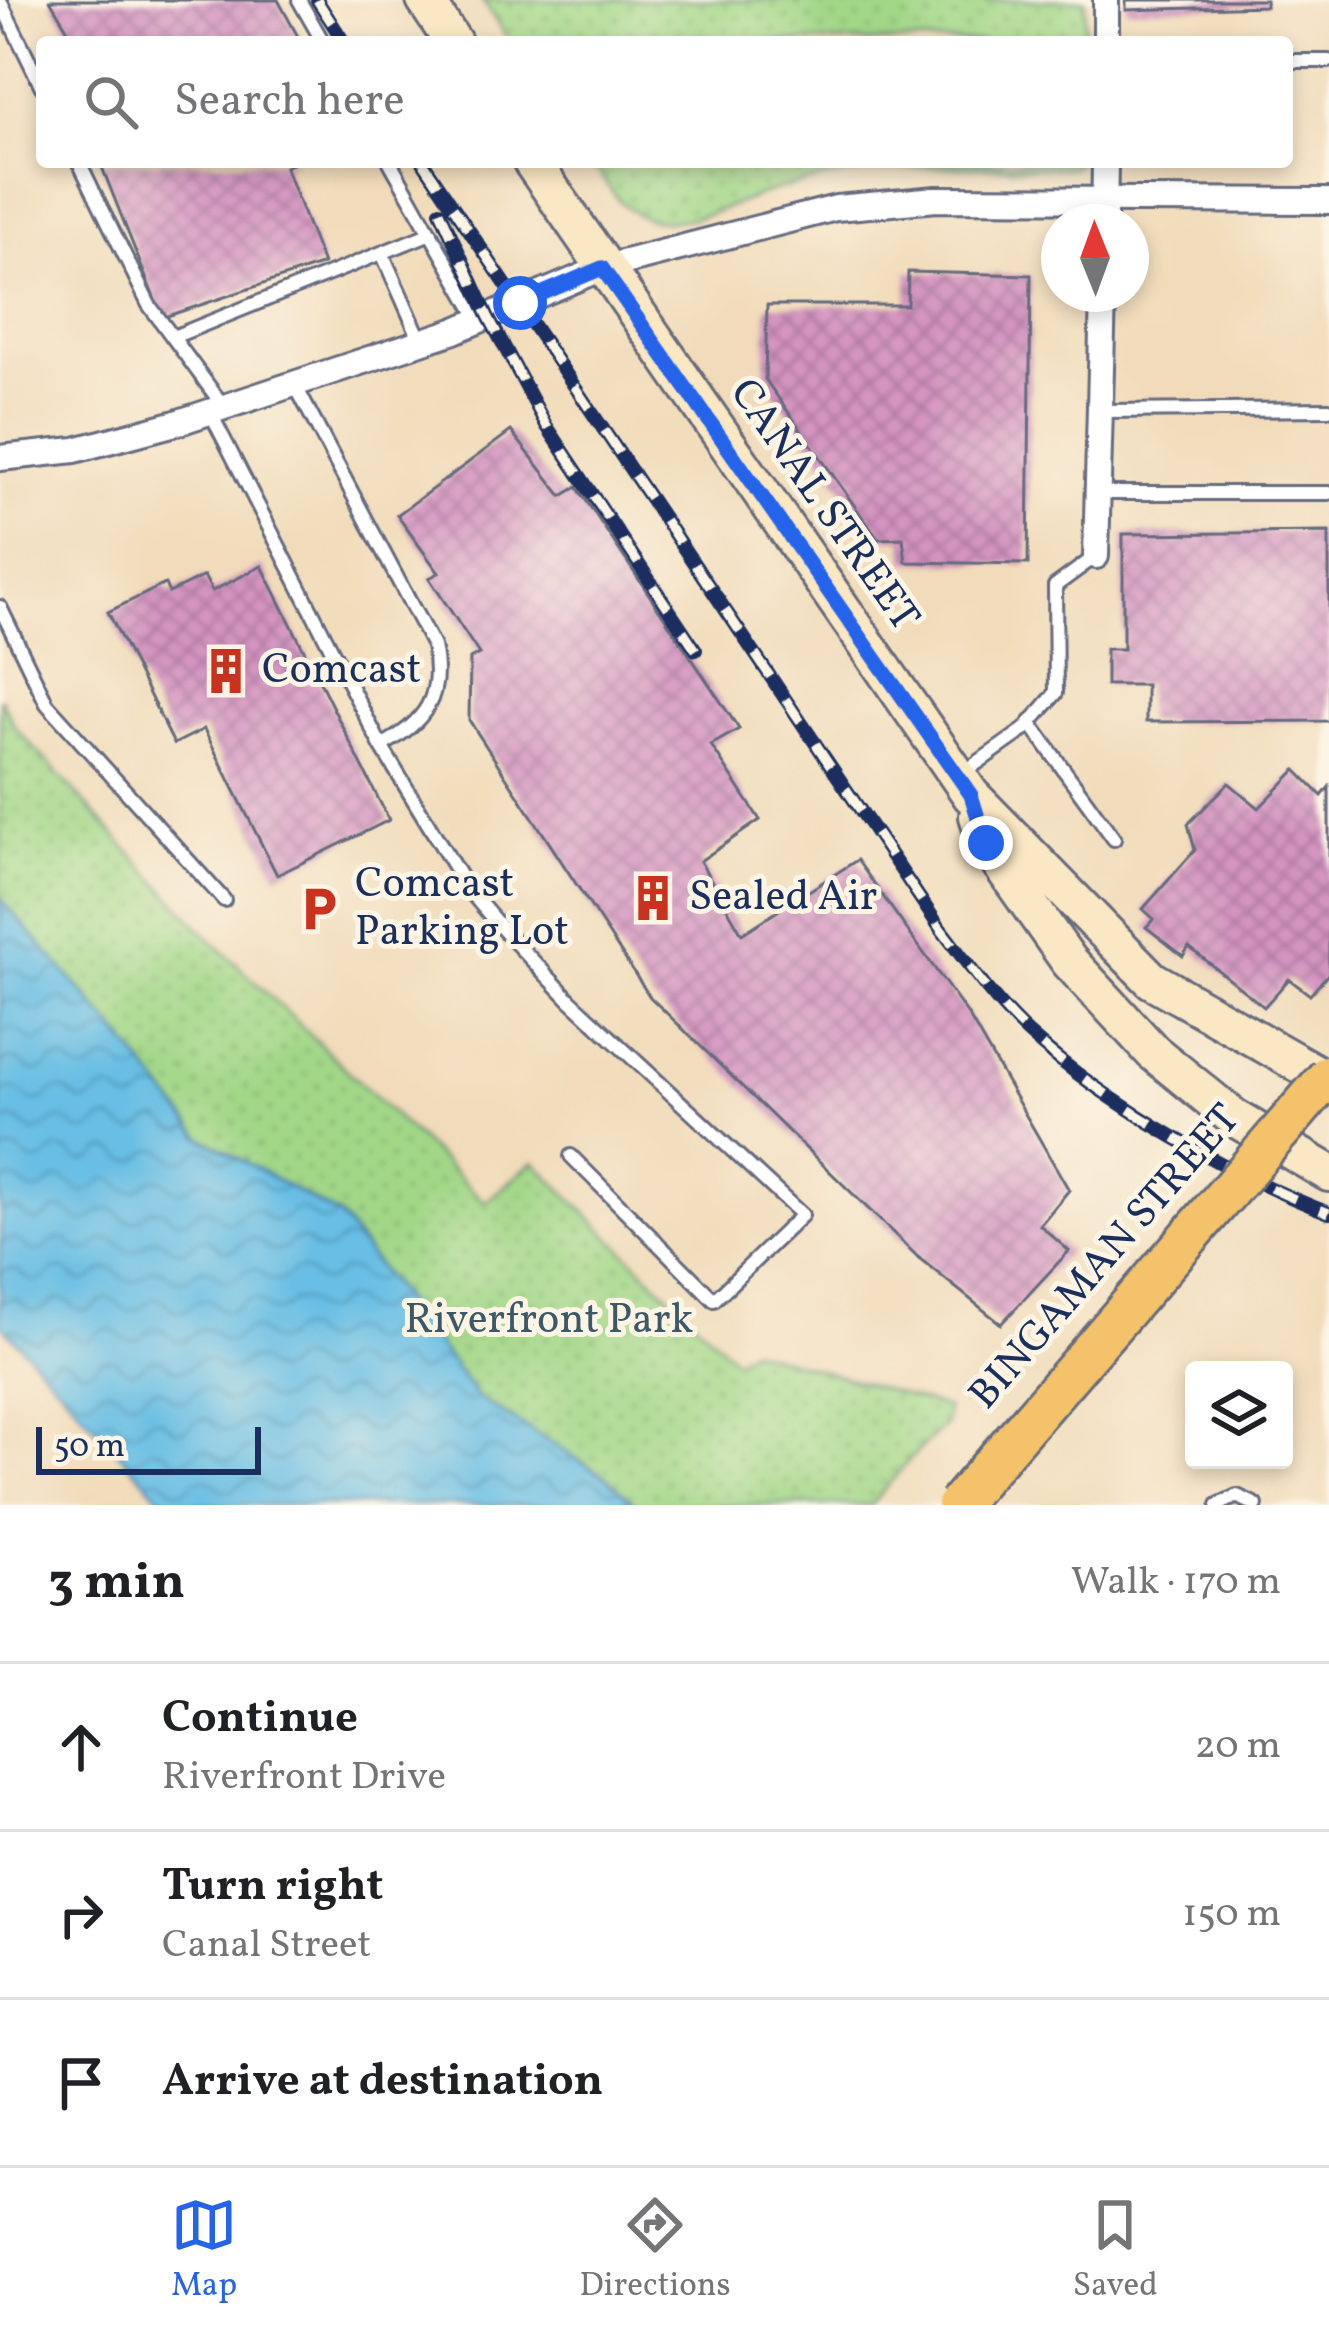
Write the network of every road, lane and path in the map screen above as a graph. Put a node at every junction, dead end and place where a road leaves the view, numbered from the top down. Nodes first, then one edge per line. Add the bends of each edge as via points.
1 (299, 0) edge
2 (425, 0) edge
3 (1106, 0) edge
4 (0, 1) edge
5 (320, 36) edge
6 (449, 36) edge
7 (1106, 36) edge
8 (1293, 61) edge
9 (1329, 61) edge
10 (36, 74) edge
11 (82, 168) edge
12 (393, 168) edge
13 (536, 168) edge
14 (1106, 168) edge
15 (1329, 201) edge
16 (1105, 204) edge
17 (1041, 206) edge
18 (1149, 208) edge
19 (431, 233) junction
20 (382, 253) junction
21 (602, 268) junction
22 (1102, 312) edge
23 (480, 320) junction
24 (172, 337) junction
25 (421, 342) junction
26 (295, 384) junction
27 (1329, 409) edge
28 (217, 410) junction
29 (1100, 411) junction
30 (0, 458) edge
31 (1097, 493) junction
32 (1329, 493) edge
33 (1096, 556) joint
34 (0, 607) edge
35 (1030, 723) junction
36 (381, 746) junction
37 (964, 786) junction
38 (1114, 839) dead end
39 (224, 900) dead end
40 (1329, 1078) edge
41 (571, 1156) dead end
42 (1329, 1172) edge
43 (957, 1505) edge
44 (1218, 1505) edge
45 (1256, 1505) edge

1 - 5 lane
2 - 6 street
3 - 7 street
4 - 10 lane
8 - 9 lane
11 - 24 lane
12 - 19 lane
13 - 21 street, CANAL STREET
14 - 16 street
15 - 18 street
17 - 21 street via 937,200 836,208
19 - 20 lane
19 - 23 lane
20 - 24 lane
20 - 25 lane
21 - 23 street
21 - 37 street, CANAL STREET
22 - 29 street
23 - 25 street
24 - 28 lane
25 - 26 street
26 - 28 street
26 - 36 lane via 434,646 436,689 418,721
27 - 29 lane
28 - 30 street via 75,450
28 - 36 lane
29 - 31 street
31 - 32 lane
31 - 33 street
33 - 35 lane via 1055,586 1056,693
34 - 39 lane via 47,704
35 - 37 lane
35 - 38 lane
36 - 41 lane via 467,889 496,922 802,1215 714,1300
37 - 40 street, CANAL STREET via 1152,980
37 - 42 street, CANAL STREET via 986,843 1069,962 1154,1052 1233,1117
40 - 43 main road, BINGAMAN STREET, bridge
44 - 45 lane via 1237,1496

